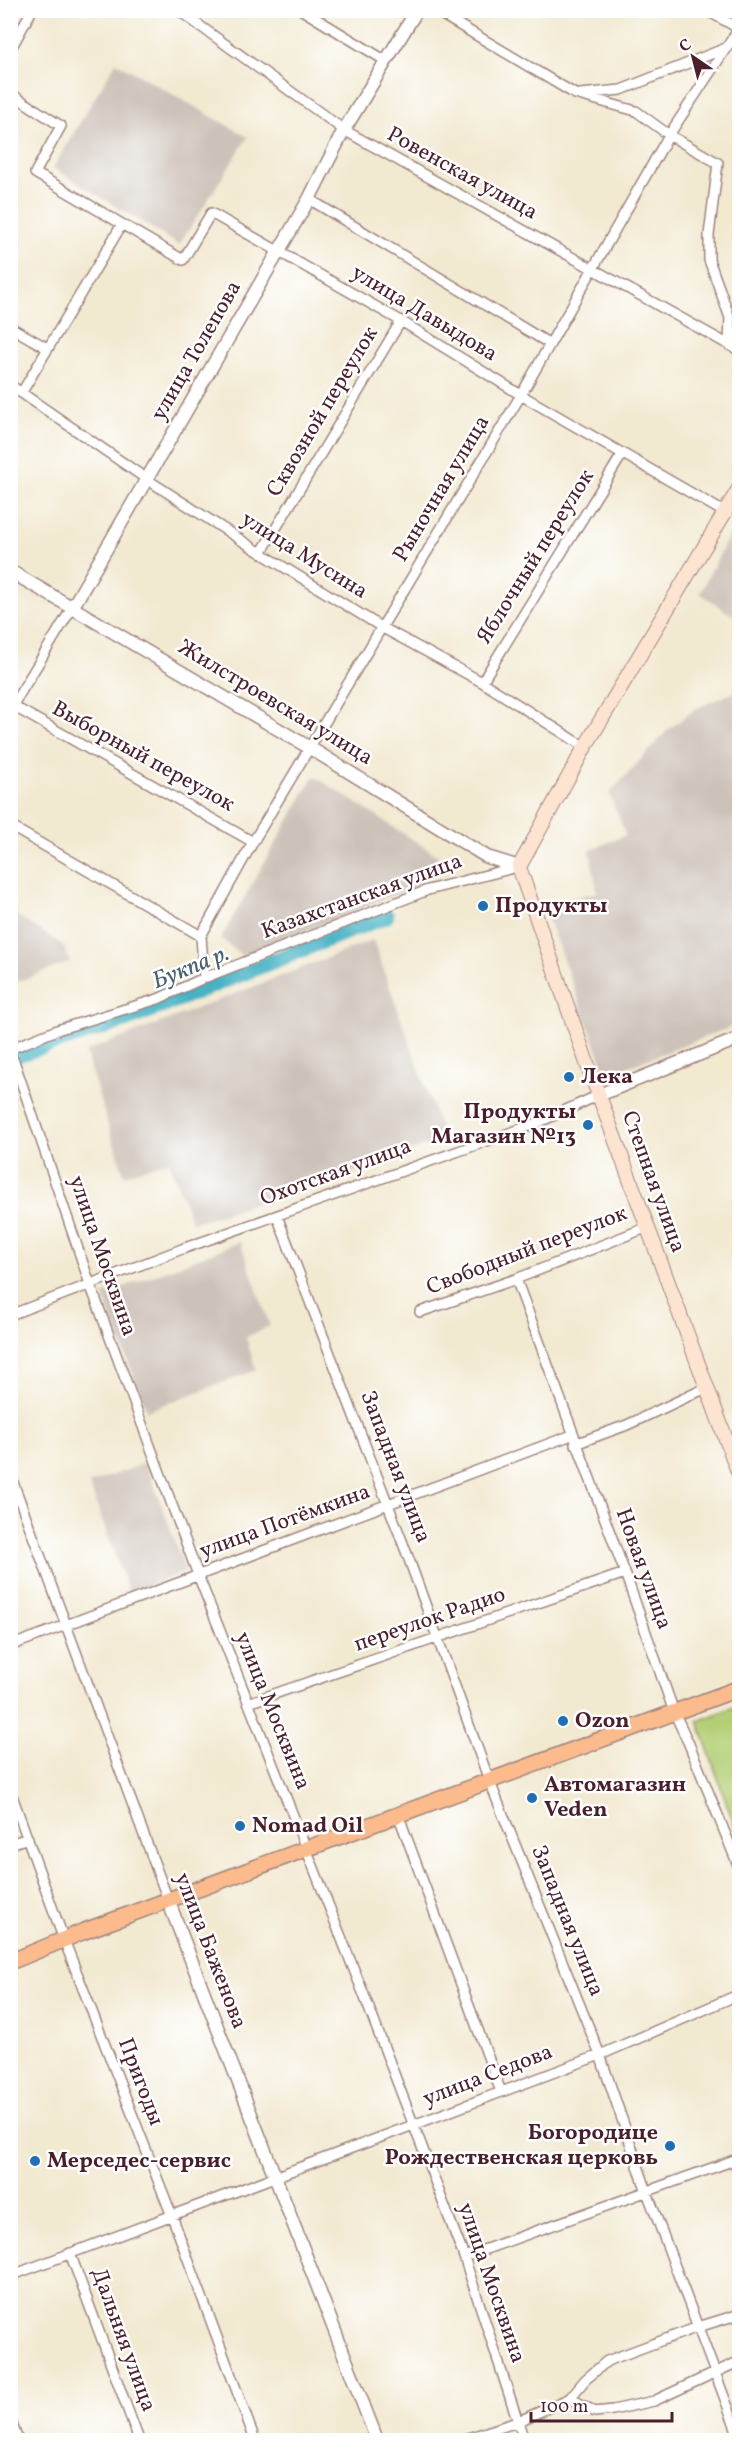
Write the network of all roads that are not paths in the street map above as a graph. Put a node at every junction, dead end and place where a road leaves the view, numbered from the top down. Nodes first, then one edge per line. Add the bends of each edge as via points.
1 (32, 10) edge
2 (178, 10) edge
3 (302, 10) edge
4 (417, 10) edge
5 (434, 10) edge
6 (706, 10) edge
7 (739, 28) edge
8 (726, 48) junction
9 (10, 50) edge
10 (386, 61) junction
11 (10, 93) edge
12 (574, 94) junction
13 (344, 130) junction
14 (669, 135) junction
15 (309, 199) junction
16 (121, 226) junction
17 (278, 250) junction
18 (591, 269) junction
19 (401, 321) junction
20 (740, 326) edge
21 (10, 327) edge
22 (550, 344) junction
23 (729, 344) junction
24 (47, 348) junction
25 (740, 351) edge
26 (10, 385) edge
27 (22, 392) junction
28 (521, 395) junction
29 (623, 453) junction
30 (148, 480) junction
31 (740, 487) edge
32 (724, 513) junction
33 (261, 553) junction
34 (12, 576) edge
35 (72, 608) junction
36 (383, 628) junction
37 (482, 682) junction
38 (12, 708) edge
39 (585, 747) junction
40 (310, 748) junction
41 (10, 826) edge
42 (254, 842) junction
43 (519, 867) junction
44 (201, 936) junction
45 (204, 978) junction
46 (740, 1038) edge
47 (10, 1048) edge
48 (14, 1061) dead end
49 (599, 1095) junction
50 (278, 1216) junction
51 (648, 1227) junction
52 (516, 1279) junction
53 (90, 1284) junction
54 (420, 1312) dead end
55 (10, 1315) edge
56 (706, 1388) junction
57 (574, 1439) junction
58 (10, 1474) edge
59 (740, 1477) edge
60 (388, 1504) junction
61 (625, 1573) junction
62 (198, 1575) junction
63 (65, 1624) junction
64 (438, 1638) junction
65 (10, 1646) edge
66 (740, 1688) edge
67 (248, 1703) junction
68 (674, 1712) junction
69 (489, 1780) junction
70 (10, 1790) edge
71 (398, 1814) junction
72 (28, 1838) junction
73 (10, 1844) edge
74 (306, 1848) junction
75 (740, 1870) edge
76 (168, 1900) junction
77 (64, 1940) junction
78 (10, 1962) edge
79 (740, 1994) edge
80 (600, 2055) junction
81 (501, 2092) junction
82 (414, 2125) junction
83 (740, 2158) edge
84 (275, 2177) junction
85 (647, 2192) junction
86 (172, 2216) junction
87 (70, 2253) junction
88 (464, 2257) junction
89 (10, 2276) edge
90 (740, 2314) edge
91 (698, 2327) junction
92 (740, 2361) edge
93 (715, 2372) junction
94 (570, 2398) junction
95 (10, 2420) edge
96 (517, 2422) junction
97 (740, 2439) edge
98 (18, 2440) edge
99 (139, 2440) edge
100 (255, 2440) edge
101 (377, 2440) edge
102 (462, 2440) edge
103 (524, 2440) edge

1 - 9 street
2 - 13 street, Ровенская улица
3 - 10 street
4 - 10 street, улица Толепова
5 - 12 street
6 - 7 street
7 - 8 street, Рыночная улица
8 - 12 street via 621,90
8 - 14 street, Рыночная улица
10 - 13 street, улица Толепова
11 - 16 street, улица Давыдова via 61,126 35,173
12 - 14 street via 636,111
13 - 15 street, улица Толепова
13 - 18 street, Ровенская улица
14 - 18 street, Рыночная улица
14 - 23 street via 718,163 709,260 730,318
15 - 17 street, улица Толепова
15 - 22 street
16 - 17 street, улица Давыдова via 183,260 211,213
16 - 24 street
17 - 19 street, улица Давыдова
17 - 30 street, улица Толепова
18 - 22 street, Рыночная улица
18 - 23 street, Ровенская улица
19 - 28 street, улица Давыдова
19 - 33 street, Сквозной переулок
20 - 23 street
21 - 24 street
22 - 28 street, Рыночная улица
23 - 25 street, Ровенская улица
24 - 27 street
26 - 27 street, улица Мусина
27 - 30 street, улица Мусина
28 - 29 street, улица Давыдова
28 - 36 street, Рыночная улица
29 - 32 street, улица Давыдова
29 - 37 street, Яблочный переулок
30 - 33 street, улица Мусина
30 - 35 street, улица Толепова
31 - 32 main road
32 - 39 main road
33 - 36 street, улица Мусина
34 - 35 street, Жилстроевская улица
35 - 38 street, улица Толепова
35 - 40 street, Жилстроевская улица
36 - 37 street, улица Мусина
36 - 40 street, Рыночная улица
37 - 39 street, улица Мусина
38 - 42 street, Выборный переулок
39 - 43 main road
40 - 42 street, Рыночная улица
40 - 43 street, Жилстроевская улица via 487,857
41 - 44 street
42 - 44 street, Рыночная улица
43 - 45 street, Казахстанская улица via 428,890
43 - 49 main road, Степная улица
44 - 45 street
45 - 47 street, Казахстанская улица via 158,999
46 - 49 street, Охотская улица
48 - 53 street, улица Москвина
49 - 50 street, Охотская улица via 535,1124
49 - 51 main road, Степная улица
50 - 53 street, Охотская улица
50 - 60 street, Западная улица
51 - 52 street, Свободный переулок
51 - 56 main road, Степная улица
52 - 54 street, Свободный переулок
52 - 57 street, Новая улица
53 - 55 street, Охотская улица
53 - 62 street, улица Москвина
56 - 57 street, улица Потёмкина via 627,1425
56 - 59 main road, Степная улица
57 - 60 street, улица Потёмкина
57 - 61 street, Новая улица
58 - 63 street, улица Баженова
60 - 62 street, улица Потёмкина
60 - 64 street, Западная улица
61 - 64 street, переулок Радио
61 - 68 street, Новая улица
62 - 63 street, улица Потёмкина
62 - 67 street, улица Москвина
63 - 65 street, улица Потёмкина
63 - 76 street, улица Баженова
64 - 67 street, переулок Радио
64 - 69 street, Западная улица
66 - 68 main road
67 - 74 street, улица Москвина
68 - 69 main road
68 - 75 street, Новая улица
69 - 71 main road
69 - 80 street, Западная улица
70 - 72 street, Пригоды
71 - 74 main road
71 - 81 street
72 - 73 street
72 - 77 street, Пригоды
74 - 76 main road
74 - 82 street, улица Москвина
76 - 77 main road
76 - 84 street, улица Баженова
77 - 78 main road
77 - 86 street, Пригоды
79 - 80 street, улица Седова
80 - 81 street, улица Седова
80 - 85 street, Западная улица
81 - 82 street, улица Седова
82 - 84 street, улица Седова
82 - 88 street, улица Москвина
83 - 85 street
84 - 86 street, улица Седова
84 - 101 street, улица Баженова
85 - 88 street
85 - 91 street, Западная улица
86 - 87 street, улица Седова
86 - 100 street, Пригоды
87 - 89 street, улица Седова
87 - 99 street, Дальняя улица
88 - 96 street, улица Москвина
90 - 91 street
91 - 93 street, Западная улица
91 - 94 street via 608,2361
92 - 93 street
93 - 94 street via 654,2402 613,2410 595,2412
93 - 97 street, Западная улица
94 - 96 street
95 - 98 street
96 - 102 street
96 - 103 street, улица Москвина

